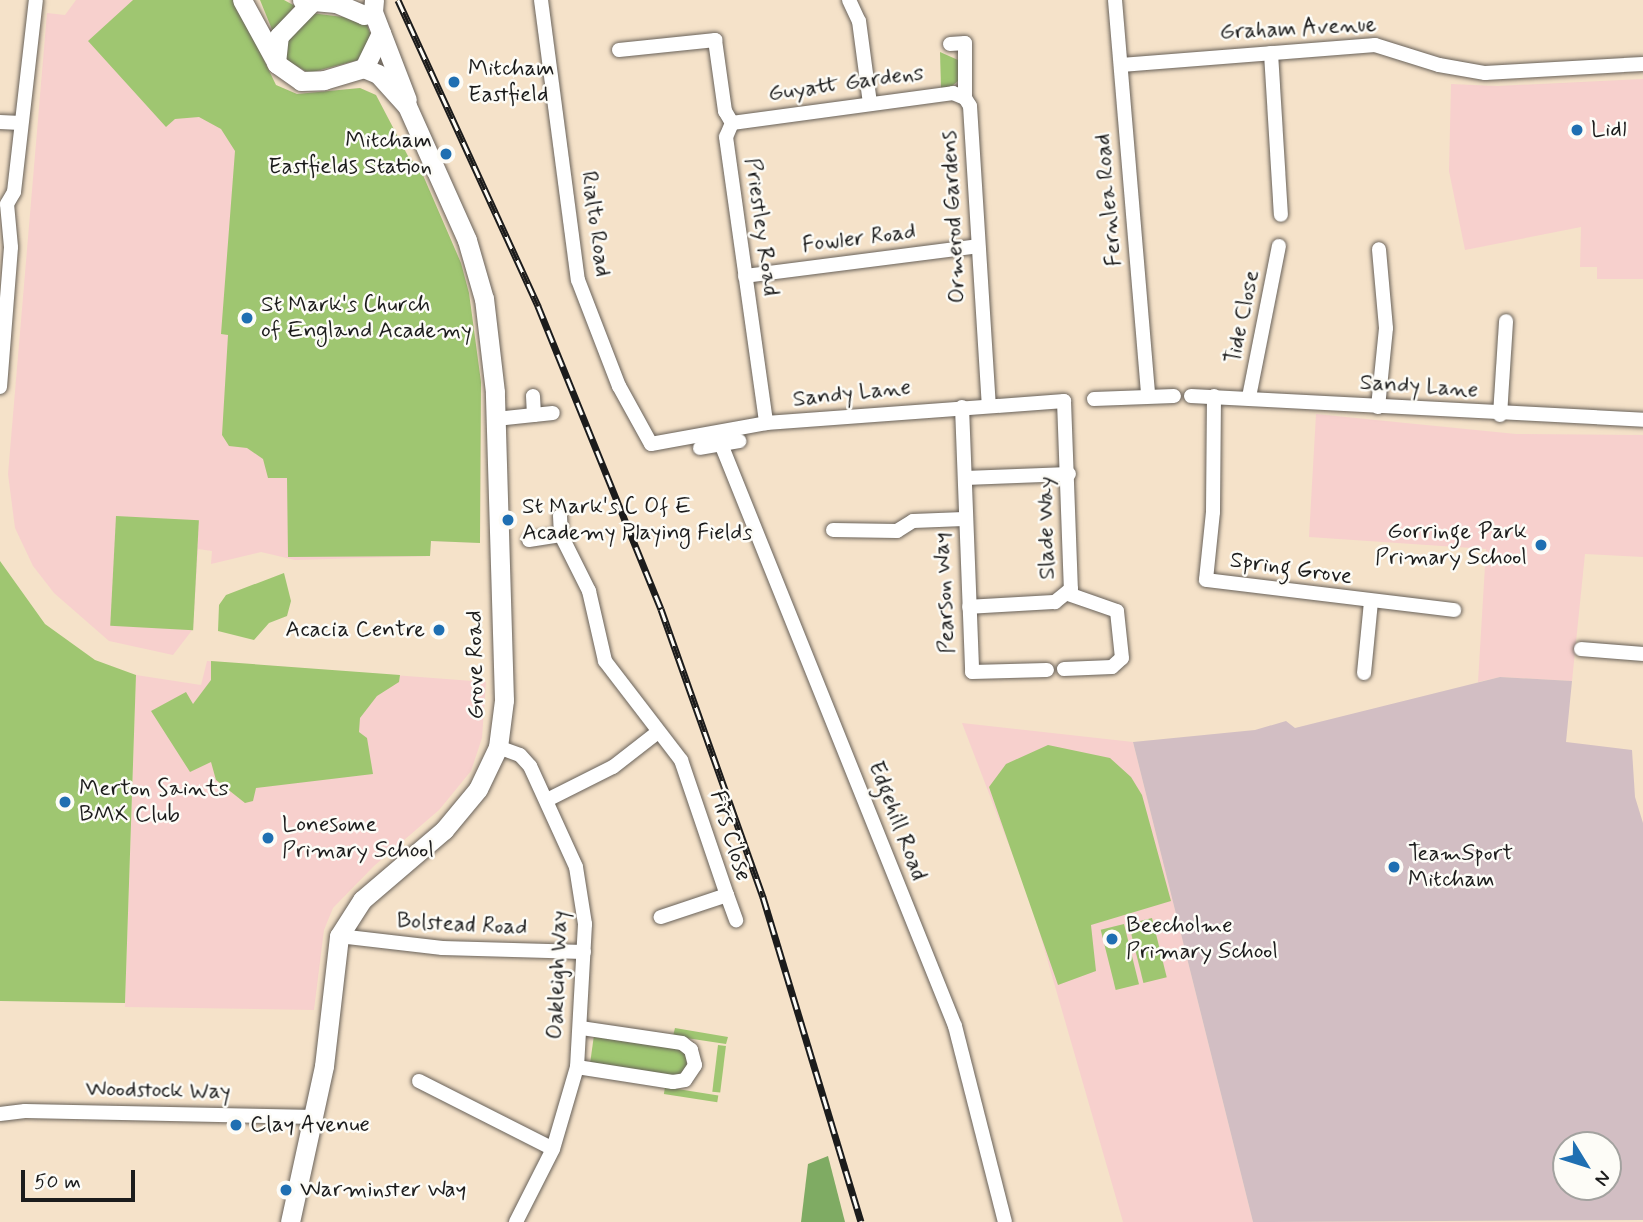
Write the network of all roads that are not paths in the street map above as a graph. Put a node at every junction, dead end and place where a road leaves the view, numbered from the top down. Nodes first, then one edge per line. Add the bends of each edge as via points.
1 (36, 0) edge
2 (242, 0) edge
3 (541, 0) edge
4 (849, 0) edge
5 (1115, 0) edge
6 (306, 2) edge
7 (338, 2) edge
8 (374, 6) edge
9 (381, 33) junction
10 (950, 44) dead end
11 (619, 50) dead end
12 (1271, 52) junction
13 (277, 64) junction
14 (1643, 64) edge
15 (1121, 65) junction
16 (364, 68) junction
17 (965, 98) junction
18 (870, 103) junction
19 (407, 106) junction
20 (0, 121) edge
21 (21, 123) junction
22 (732, 123) junction
23 (4, 205) edge
24 (1281, 215) dead end
25 (978, 246) junction
26 (1279, 246) dead end
27 (1380, 249) dead end
28 (745, 276) junction
29 (1506, 321) dead end
30 (0, 387) edge
31 (533, 396) dead end
32 (1148, 396) junction
33 (1174, 396) dead end
34 (1191, 397) dead end
35 (1214, 397) junction
36 (1249, 397) junction
37 (1094, 399) dead end
38 (1064, 401) joint
39 (989, 405) junction
40 (962, 407) junction
41 (1378, 407) junction
42 (553, 413) dead end
43 (534, 415) junction
44 (1500, 415) junction
45 (496, 419) junction
46 (1643, 420) edge
47 (766, 423) junction
48 (647, 441) joint
49 (739, 441) dead end
50 (697, 442) junction
51 (721, 444) junction
52 (1069, 474) junction
53 (965, 478) junction
54 (560, 516) dead end
55 (964, 519) junction
56 (832, 530) dead end
57 (561, 535) junction
58 (529, 540) dead end
59 (1068, 594) junction
60 (1371, 602) junction
61 (969, 607) junction
62 (1454, 610) dead end
63 (1581, 649) dead end
64 (1643, 654) edge
65 (1065, 669) dead end
66 (1047, 670) dead end
67 (1364, 673) dead end
68 (658, 732) junction
69 (498, 747) junction
70 (547, 800) junction
71 (727, 895) junction
72 (661, 918) dead end
73 (736, 920) dead end
74 (339, 936) junction
75 (584, 952) junction
76 (582, 1028) junction
77 (577, 1067) junction
78 (419, 1082) dead end
79 (0, 1114) edge
80 (315, 1117) junction
81 (553, 1149) junction
82 (290, 1222) edge
83 (516, 1222) edge
84 (1005, 1222) edge

1 - 21 street
2 - 13 street
3 - 48 street, Rialto Road via 578,280 607,358
4 - 18 street via 859,21
5 - 15 street, Fernlea Road
6 - 7 street
6 - 13 street via 279,36
7 - 8 street via 364,15
8 - 9 street, Grove Road
9 - 16 street
9 - 19 street, Grove Road via 407,95
10 - 17 street, Ormerod Gardens via 965,43
11 - 22 street, Priestley Road via 715,40 725,111
12 - 14 street, Graham Avenue via 1375,45 1439,65 1485,73
12 - 15 street, Graham Avenue
12 - 24 street
13 - 16 street via 294,78 312,81
15 - 32 street, Fernlea Road
16 - 19 street, Grove Road via 378,74
17 - 18 street, Guyatt Gardens via 953,93
17 - 25 street, Ormerod Gardens via 970,106
18 - 22 street, Guyatt Gardens
19 - 45 street, Grove Road via 477,269 490,334
20 - 21 street
21 - 23 street via 14,192
22 - 28 street, Priestley Road via 726,137
23 - 30 street via 11,247
25 - 28 street, Fowler Road
25 - 39 street, Ormerod Gardens
26 - 36 street, Tide Close
27 - 41 street via 1386,328
28 - 47 street, Priestley Road
29 - 44 street
31 - 43 street
32 - 33 street
32 - 37 street
34 - 35 street, Sandy Lane
35 - 36 street, Sandy Lane
35 - 60 street, Spring Grove via 1213,512 1206,580
36 - 41 street, Sandy Lane
38 - 39 street, Sandy Lane
38 - 52 street, Slade Way
39 - 40 street, Sandy Lane
40 - 47 street, Sandy Lane
40 - 53 street, Pearson Way
41 - 44 street, Sandy Lane
42 - 43 street
43 - 45 street
44 - 46 street, Sandy Lane
45 - 69 street, Grove Road via 497,567 505,679
47 - 50 street, Sandy Lane
48 - 50 street, Sandy Lane
49 - 51 street
50 - 51 street
51 - 84 street, Edgehill Road via 955,1027
52 - 53 street
52 - 59 street, Slade Way via 1073,583
53 - 55 street, Pearson Way
54 - 57 street, Firs Close
55 - 56 street via 913,521 897,531
55 - 61 street, Pearson Way
57 - 58 street
57 - 68 street, Firs Close via 589,591 605,661
59 - 61 street, Slade Way via 1055,602
59 - 65 street via 1117,611 1122,657 1112,667
60 - 62 street, Spring Grove
60 - 67 street
61 - 66 street, Pearson Way via 972,672
63 - 64 street
68 - 70 street via 613,767
68 - 71 street, Firs Close via 686,771
69 - 70 street, Oakleigh Way via 527,760
69 - 74 street, Grove Road via 485,779 463,808 362,900
70 - 75 street, Oakleigh Way via 580,881
71 - 72 street, Firs Close
71 - 73 street
74 - 75 street, Bolstead Road via 452,949
74 - 80 street, Grove Road
75 - 76 street, Oakleigh Way
76 - 77 street, Oakleigh Way
76 - 77 street via 682,1043 691,1050 695,1065 685,1080 673,1082
77 - 81 street, Oakleigh Way
78 - 81 street
79 - 80 street, Woodstock Way
80 - 82 street, Grove Road
81 - 83 street, Oakleigh Way

